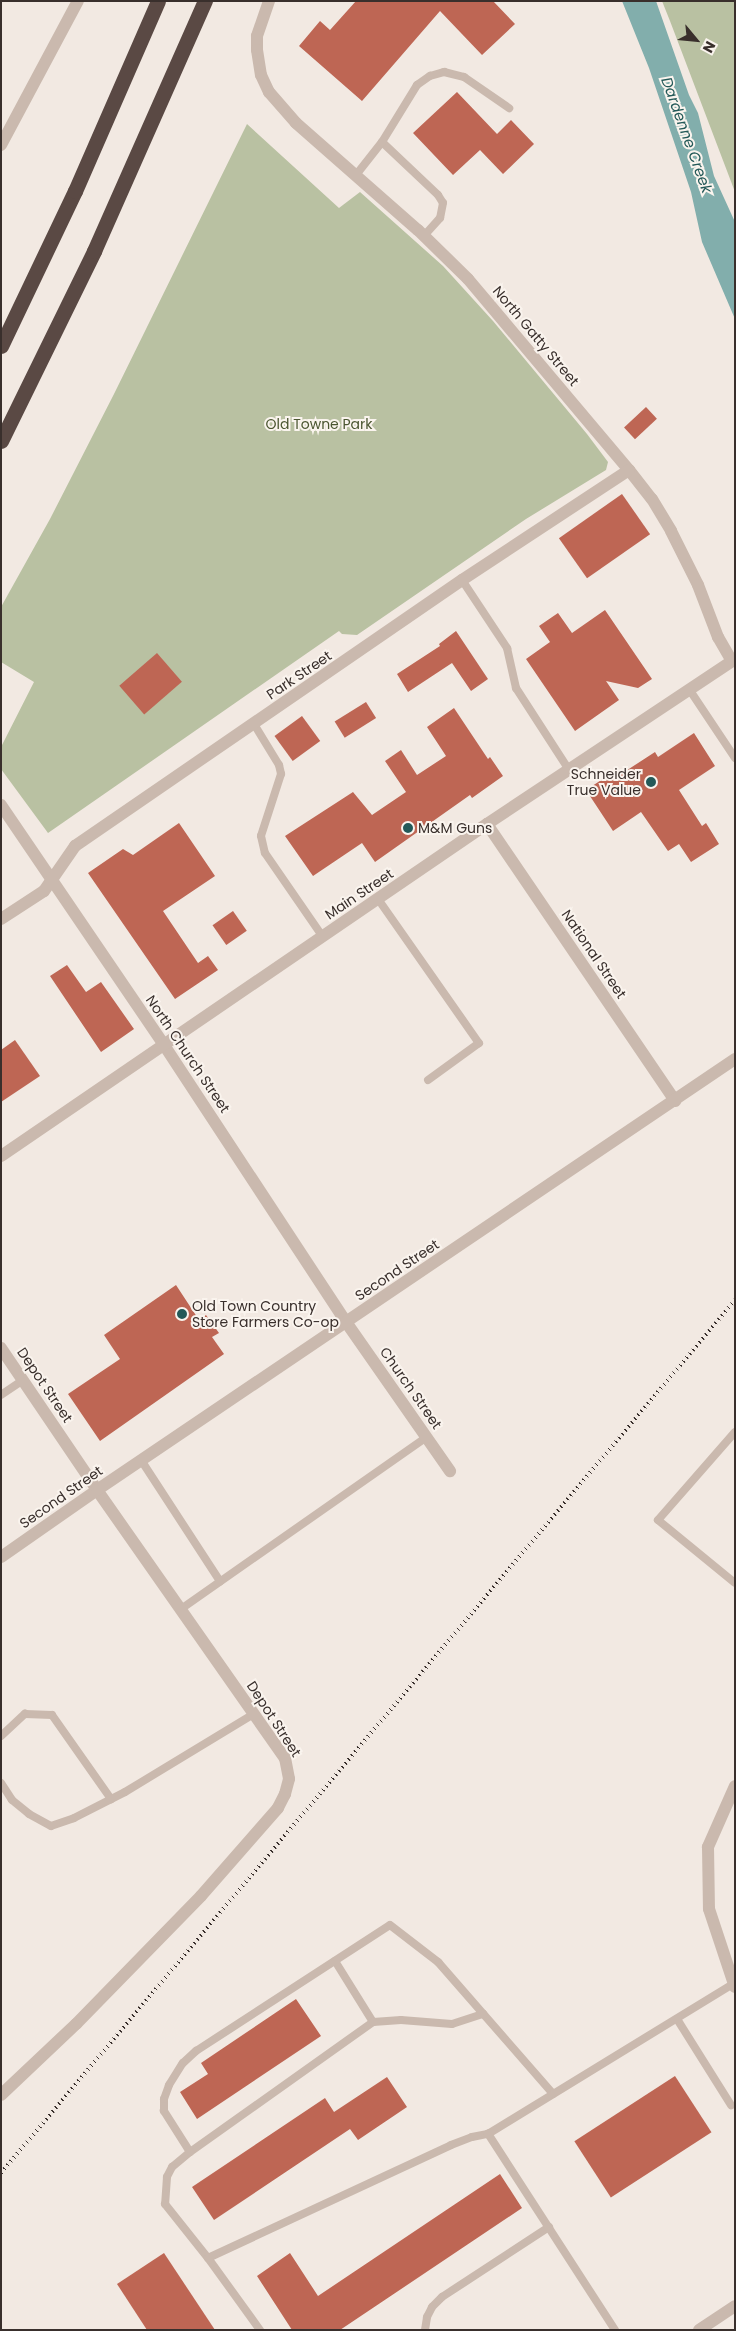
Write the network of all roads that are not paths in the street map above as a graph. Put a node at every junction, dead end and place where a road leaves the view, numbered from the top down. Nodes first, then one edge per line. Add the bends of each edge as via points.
1 (78, 1) edge
2 (158, 1) edge
3 (204, 1) edge
4 (269, 1) edge
5 (509, 108) dead end
6 (382, 142) junction
7 (1, 145) edge
8 (356, 175) junction
9 (424, 236) junction
10 (1, 346) edge
11 (1, 441) edge
12 (630, 470) junction
13 (462, 580) junction
14 (733, 660) edge
15 (689, 689) junction
16 (254, 724) junction
17 (735, 758) edge
18 (569, 770) junction
19 (1, 806) edge
20 (487, 824) junction
21 (52, 879) junction
22 (378, 899) junction
23 (1, 920) edge
24 (323, 937) junction
25 (164, 1045) junction
26 (735, 1059) edge
27 (428, 1080) dead end
28 (675, 1101) junction
29 (1, 1156) edge
30 (346, 1322) junction
31 (1, 1348) edge
32 (23, 1380) junction
33 (1, 1395) edge
34 (735, 1432) edge
35 (427, 1438) junction
36 (141, 1460) junction
37 (450, 1471) dead end
38 (97, 1490) junction
39 (1, 1557) edge
40 (220, 1581) junction
41 (735, 1584) edge
42 (181, 1609) junction
43 (254, 1714) junction
44 (1, 1736) edge
45 (1, 1783) edge
46 (735, 1786) edge
47 (111, 1799) junction
48 (335, 1961) junction
49 (734, 1986) edge
50 (483, 2014) junction
51 (677, 2019) junction
52 (373, 2022) junction
53 (1, 2094) edge
54 (553, 2094) junction
55 (731, 2105) dead end
56 (488, 2134) junction
57 (190, 2152) junction
58 (548, 2227) junction
59 (208, 2258) junction
60 (735, 2306) edge
61 (260, 2330) edge
62 (425, 2330) edge
63 (615, 2330) edge
64 (699, 2330) edge

1 - 7 street
2 - 10 highway via 75,191
3 - 11 highway via 94,251
4 - 8 street, North Gatty Street via 257,36 256,50 261,75 269,92 286,114
5 - 6 lane via 464,77 444,72 430,76 417,86
6 - 8 lane
6 - 9 lane via 442,202 440,218
8 - 9 street, North Gatty Street
9 - 12 street, North Gatty Street via 468,279
12 - 13 street, Park Street
12 - 14 street, North Gatty Street via 670,531
13 - 16 street, Park Street
13 - 18 lane via 507,648 516,688
14 - 15 street, Main Street
15 - 17 lane
15 - 18 street, Main Street
16 - 21 street, Park Street via 75,846
16 - 24 lane via 279,765 281,774 261,836 265,853
18 - 20 street, Main Street
19 - 21 street, North Church Street
20 - 22 street, Main Street
20 - 28 street, National Street
21 - 23 street, Park Street via 44,891
21 - 25 street, North Church Street
22 - 24 street, Main Street
22 - 27 lane via 479,1043
24 - 25 street, Main Street
25 - 29 street, Main Street
25 - 30 street, North Church Street
26 - 28 street, Second Street
28 - 30 street, Second Street
30 - 35 street, Church Street
30 - 36 street, Second Street
31 - 32 street, Depot Street
32 - 33 lane
32 - 38 street, Depot Street
34 - 41 lane via 658,1520
35 - 37 street, Church Street
35 - 40 lane
36 - 38 street, Second Street
36 - 40 lane
38 - 39 street, Second Street
38 - 42 street, Depot Street
40 - 42 lane
42 - 43 street, Depot Street
43 - 47 lane
43 - 53 street, Depot Street via 285,1758 288,1768 289,1778 278,1808 201,1896 76,2024
44 - 47 lane via 25,1714 52,1715
45 - 47 lane via 12,1800 51,1826
46 - 49 street via 708,1847 709,1909
48 - 50 lane via 390,1925 438,1962
48 - 52 lane
48 - 57 lane via 196,2051 183,2063 169,2086 164,2112
49 - 51 lane
50 - 52 lane via 452,2024 401,2020
50 - 54 lane
51 - 54 lane
51 - 55 lane
52 - 57 lane
54 - 56 lane
56 - 58 lane
56 - 59 lane via 451,2145
57 - 59 lane via 172,2167 167,2177 165,2204
58 - 62 lane via 442,2298 432,2307
58 - 63 lane
59 - 61 lane
60 - 64 street

